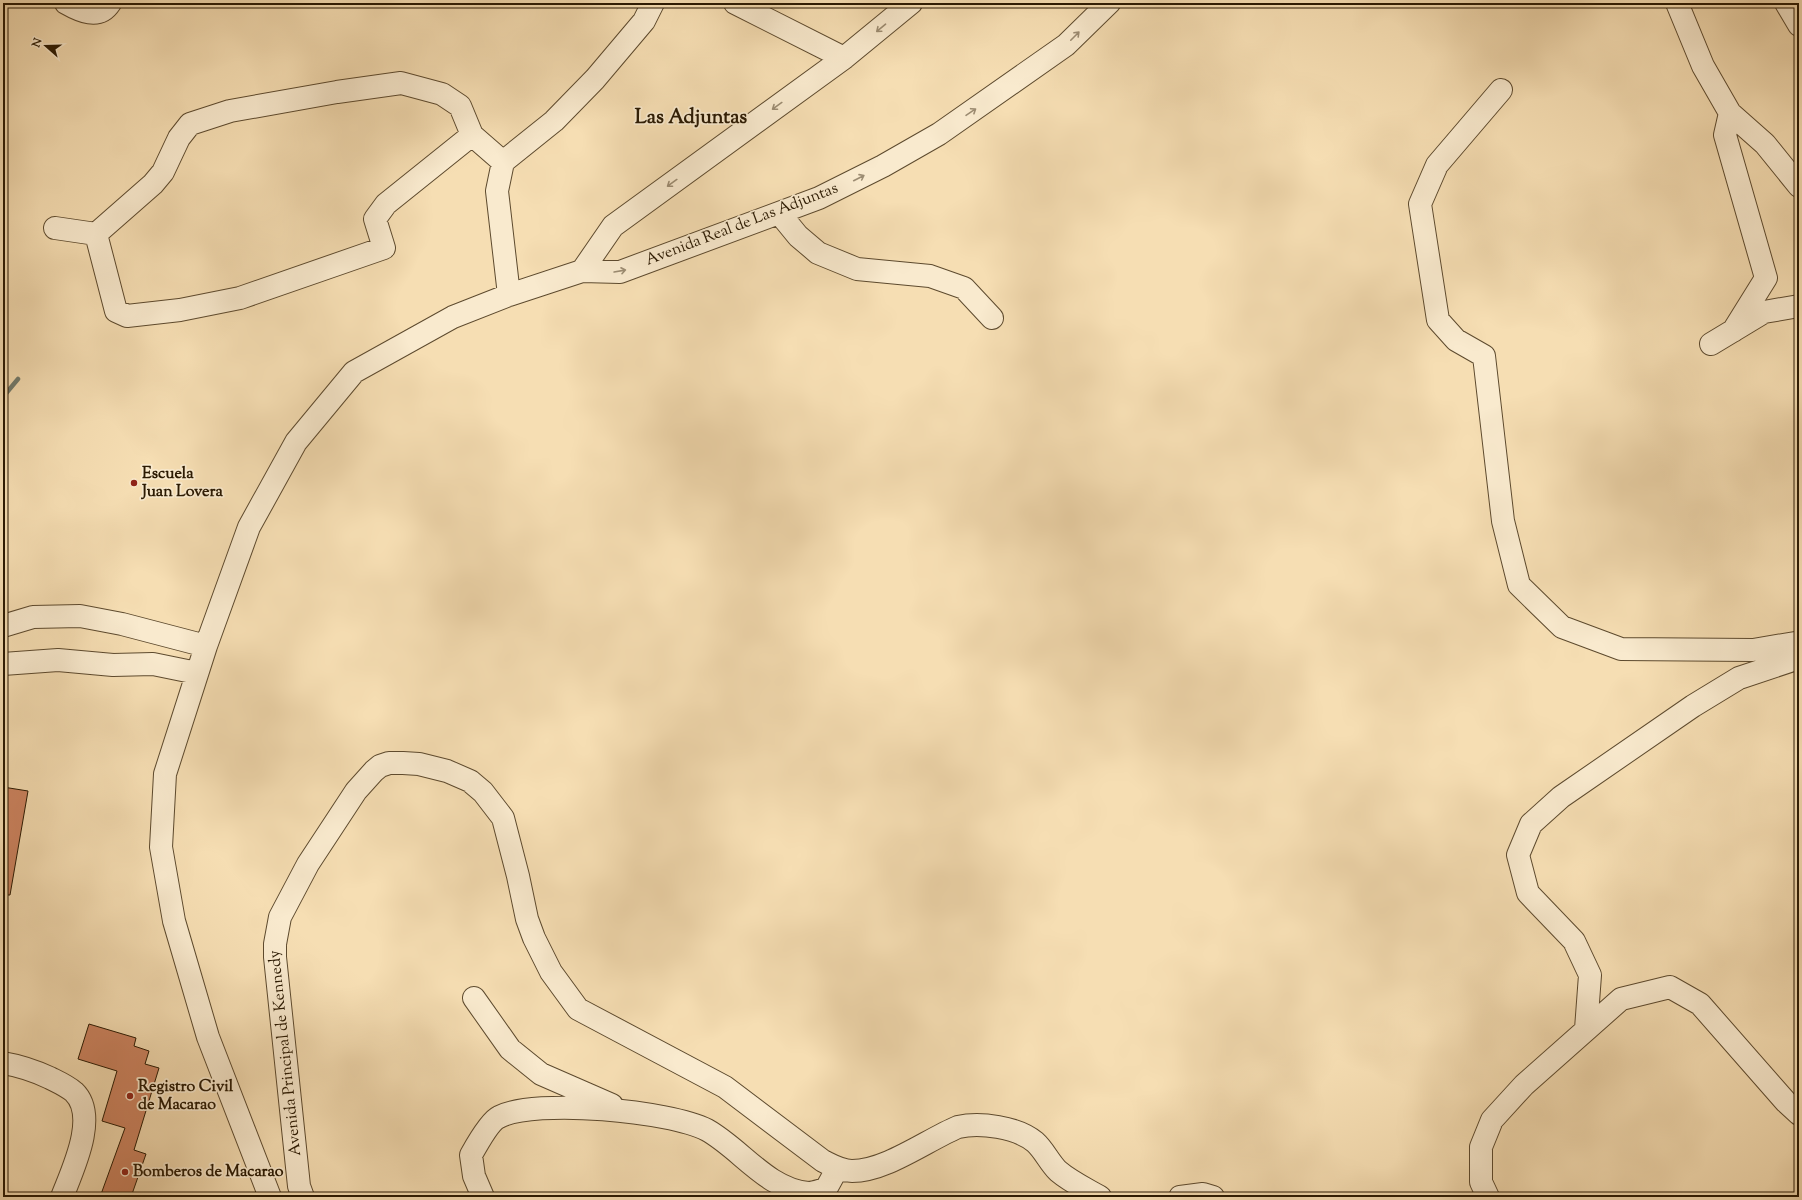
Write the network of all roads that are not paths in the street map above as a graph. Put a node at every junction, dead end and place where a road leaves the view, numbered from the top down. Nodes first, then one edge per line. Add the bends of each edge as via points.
1 (66, 3) edge
2 (110, 3) edge
3 (653, 3) edge
4 (735, 3) edge
5 (911, 3) edge
6 (1108, 3) edge
7 (1677, 3) edge
8 (1786, 3) edge
9 (1799, 25) edge
10 (844, 58) junction
11 (1500, 90) dead end
12 (1730, 113) junction
13 (472, 136) junction
14 (503, 162) junction
15 (1799, 186) edge
16 (780, 214) junction
17 (55, 228) dead end
18 (96, 234) junction
19 (582, 271) junction
20 (509, 295) junction
21 (1799, 306) edge
22 (992, 318) dead end
23 (1733, 331) junction
24 (1711, 344) dead end
25 (3, 626) edge
26 (1799, 645) edge
27 (206, 646) junction
28 (1799, 658) edge
29 (3, 664) edge
30 (197, 673) junction
31 (474, 998) dead end
32 (1586, 1029) junction
33 (3, 1063) edge
34 (631, 1113) junction
35 (1799, 1114) edge
36 (837, 1168) junction
37 (62, 1197) edge
38 (270, 1197) edge
39 (303, 1197) edge
40 (483, 1197) edge
41 (1100, 1197) edge
42 (1180, 1197) edge
43 (1213, 1197) edge
44 (1488, 1197) edge

1 - 2 street via 81,12 97,13
3 - 14 street via 644,21 595,79 554,121
4 - 10 street
5 -> 10 street
16 -> 6 street, Avenida Real de Las Adjuntas via 883,166 939,134 1066,45
7 - 12 street via 1703,66
8 - 9 street
10 -> 19 street via 613,226
11 - 26 street via 1437,165 1420,204 1438,320 1456,340 1484,356 1503,521 1519,585 1562,627 1621,649 1753,650 1795,643
12 - 15 street via 1765,144
12 - 23 street via 1725,135 1766,278
13 - 14 street
13 - 18 street via 460,106 442,94 401,83 230,111 190,124 179,138 158,178
13 - 18 street via 386,204 375,219 384,248 240,298 180,310 127,316 116,311
14 - 20 street via 498,191
19 -> 16 street, Avenida Real de Las Adjuntas via 620,272
16 - 22 street via 798,236 818,253 857,268 930,276 964,288
17 - 18 street
19 - 20 street, Avenida Real de Las Adjuntas
20 - 27 street, Avenida Real de Las Adjuntas via 453,317 354,372 296,442 249,527
21 - 23 street via 1764,312
23 - 24 street
25 - 27 street via 33,617 80,616
27 - 30 street, Avenida Real de Las Adjuntas
28 - 32 street via 1739,678 1693,706 1560,797 1531,824 1518,854 1528,893 1574,941 1590,975
29 - 30 street via 58,660 113,665 153,664
30 - 38 street, Avenida Real de Las Adjuntas via 165,774 161,847 174,921 208,1037
31 - 34 street via 510,1049 541,1074
32 - 35 street via 1620,999 1670,987 1700,1004
32 - 44 street via 1524,1085 1492,1120 1481,1147 1481,1182
33 - 37 street via 26,1067 60,1083 74,1093 83,1110 84,1125 79,1156
34 - 36 street via 672,1118 707,1130 780,1185 809,1193 826,1189
34 - 40 street via 572,1107 524,1109 498,1117 471,1156 474,1176
36 - 39 street, Avenida Principal de Kennedy via 824,1161 725,1086 578,1009 551,972 534,938 527,919 503,818 493,802 470,781 447,771 419,764 389,763 374,771 356,791 308,864 280,917 277,932 277,972 298,1179
36 - 41 street, Avenida Principal de Kennedy via 851,1172 879,1165 958,1127 999,1127 1035,1142 1058,1170
42 - 43 street via 1203,1194

